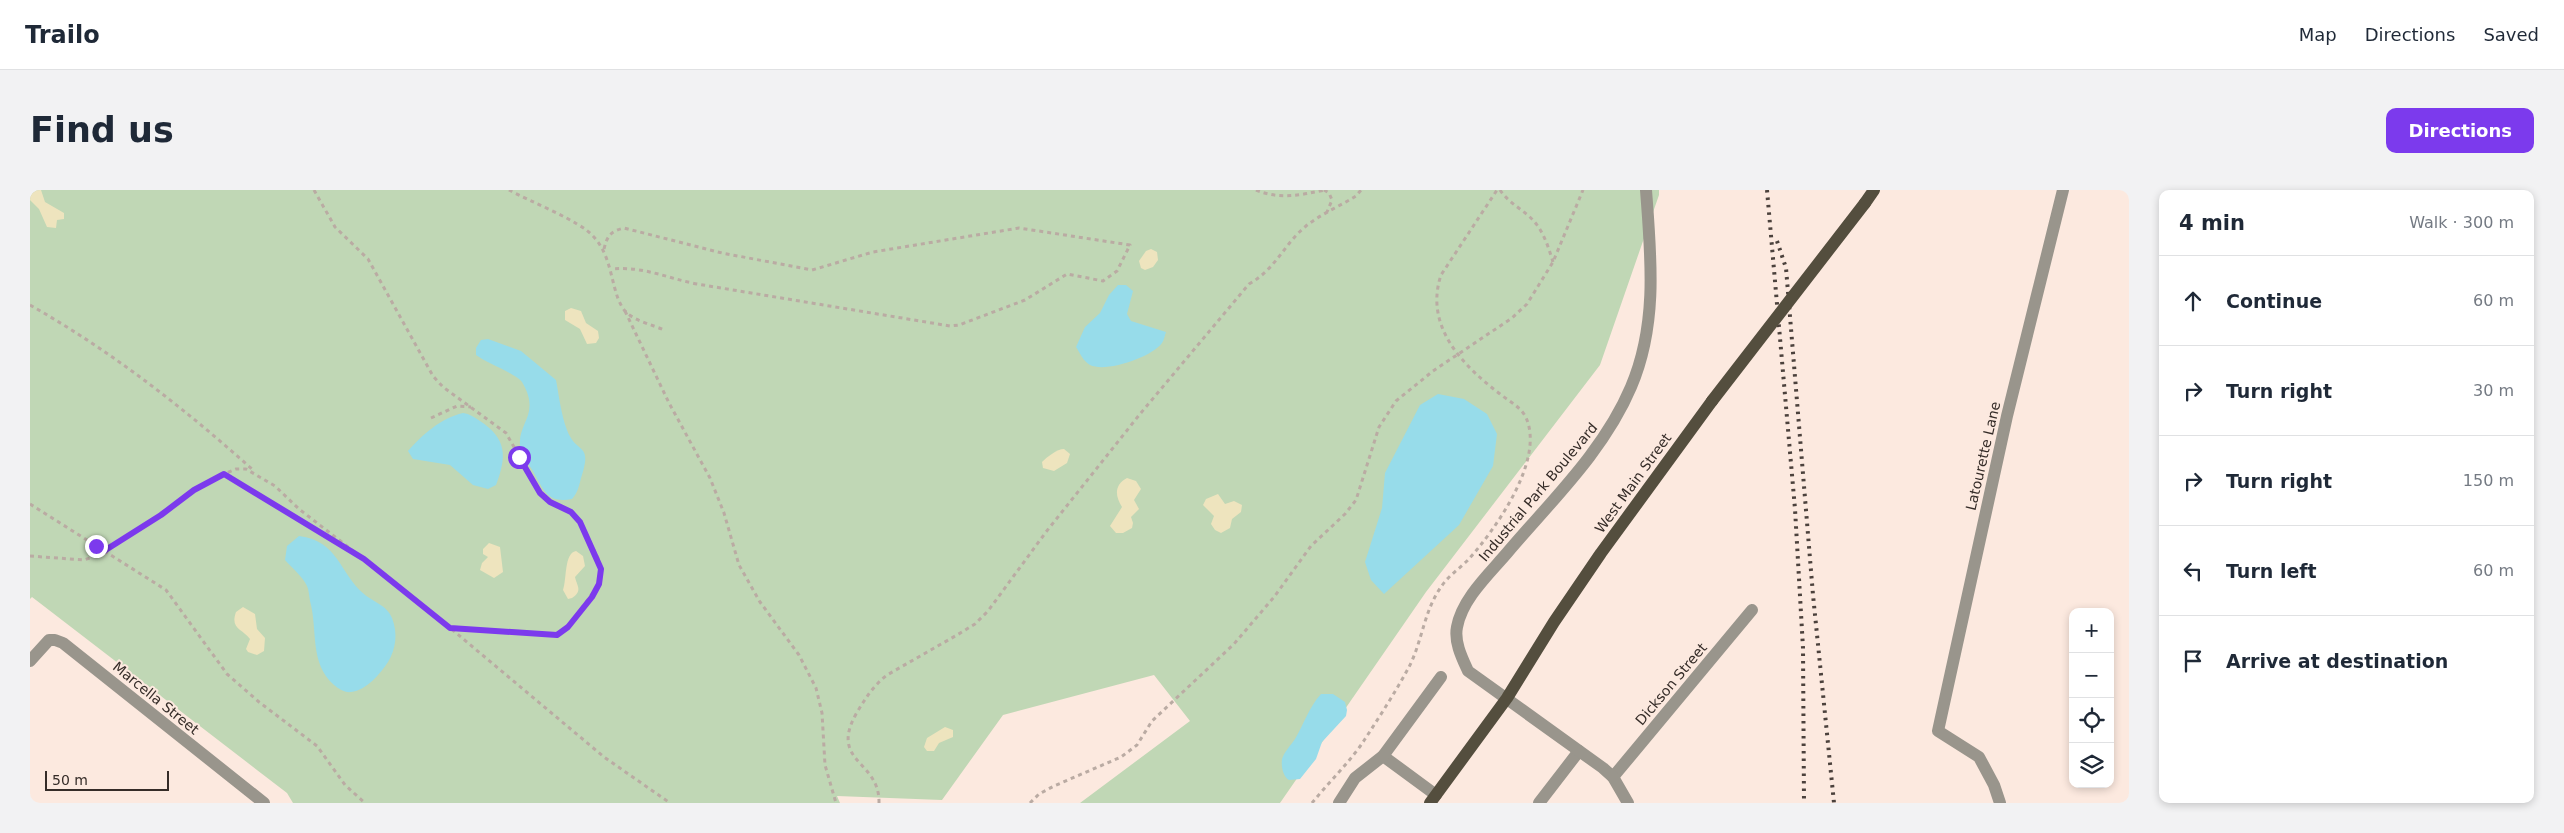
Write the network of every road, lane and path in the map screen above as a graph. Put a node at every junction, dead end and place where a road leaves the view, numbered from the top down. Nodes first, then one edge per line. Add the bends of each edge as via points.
1 (314, 190) edge
2 (509, 190) edge
3 (1256, 190) edge
4 (1324, 190) edge
5 (1361, 190) edge
6 (1499, 190) edge
7 (1583, 190) edge
8 (1646, 190) edge
9 (1874, 190) edge
10 (2063, 190) edge
11 (1326, 213) junction
12 (604, 249) junction
13 (1553, 262) junction
14 (611, 269) junction
15 (30, 305) edge
16 (625, 311) junction
17 (664, 330) dead end
18 (1457, 356) junction
19 (472, 407) junction
20 (431, 418) dead end
21 (224, 474) junction
22 (259, 476) junction
23 (30, 504) edge
24 (104, 551) junction
25 (30, 556) edge
26 (364, 559) junction
27 (1752, 610) dead end
28 (450, 628) junction
29 (30, 661) edge
30 (1441, 677) dead end
31 (1507, 698) junction
32 (1579, 751) junction
33 (1384, 756) junction
34 (1613, 778) junction
35 (1433, 799) edge
36 (264, 803) edge
37 (365, 803) edge
38 (670, 803) edge
39 (836, 803) edge
40 (879, 803) edge
41 (1030, 803) edge
42 (1312, 803) edge
43 (1339, 803) edge
44 (1539, 803) edge
45 (1628, 803) edge
46 (2000, 803) edge

1 - 19 path via 335,227 368,259 433,376
2 - 12 path via 592,234
3 - 4 path via 1291,197
4 - 11 path via 1330,193 1332,200
5 - 11 path
6 - 13 path via 1507,201 1537,224
6 - 18 path via 1441,275 1436,290 1436,310 1442,329
7 - 13 path
8 - 31 street, Industrial Park Boulevard via 1651,301 1642,358 1632,386 1604,439 1484,581 1461,613 1456,630 1460,653 1468,671
9 - 31 main road, West Main Street, bridge via 1712,401 1590,569
10 - 46 street, Latourette Lane via 2007,416 1938,730 1979,756
11 - 40 path via 1305,227 1276,263 1244,291 1140,414 988,611 975,624 876,683 848,730 846,740 879,790
12 - 14 path
12 - 14 path via 606,239 614,230 624,228 722,253 812,270 873,252 1019,228 1130,245 1117,271 1103,281 1067,274 1025,300 950,326 697,284 656,271 629,267
13 - 18 path via 1528,304
14 - 16 path
15 - 22 path via 122,363
16 - 17 path
16 - 39 path via 669,403 710,478 739,565 760,602 799,655 816,688 822,712 825,766
18 - 41 path via 1396,401 1379,428 1356,500 1311,546 1234,644 1152,721 1137,745 1121,757 1054,786
18 - 42 path via 1474,374 1520,408 1529,423 1530,456 1520,485 1486,537 1442,586 1409,667 1365,740
19 - 20 path via 457,406
19 - 28 path via 506,433 540,493 571,512 580,522 601,569 599,584 592,597 568,627 557,635
21 - 22 path via 246,469
21 - 24 path via 194,490
21 - 26 path
22 - 26 path
23 - 24 path
24 - 25 path via 84,560
24 - 37 path via 166,590 227,674 317,746 345,785
26 - 28 path
27 - 34 street, Dickson Street
28 - 38 path via 604,757
29 - 36 street, Marcella Street via 49,640 63,644
30 - 33 street
31 - 32 street
31 - 35 main road, West Main Street
32 - 34 street
32 - 44 street
33 - 35 street
33 - 43 street via 1355,778
34 - 45 street

